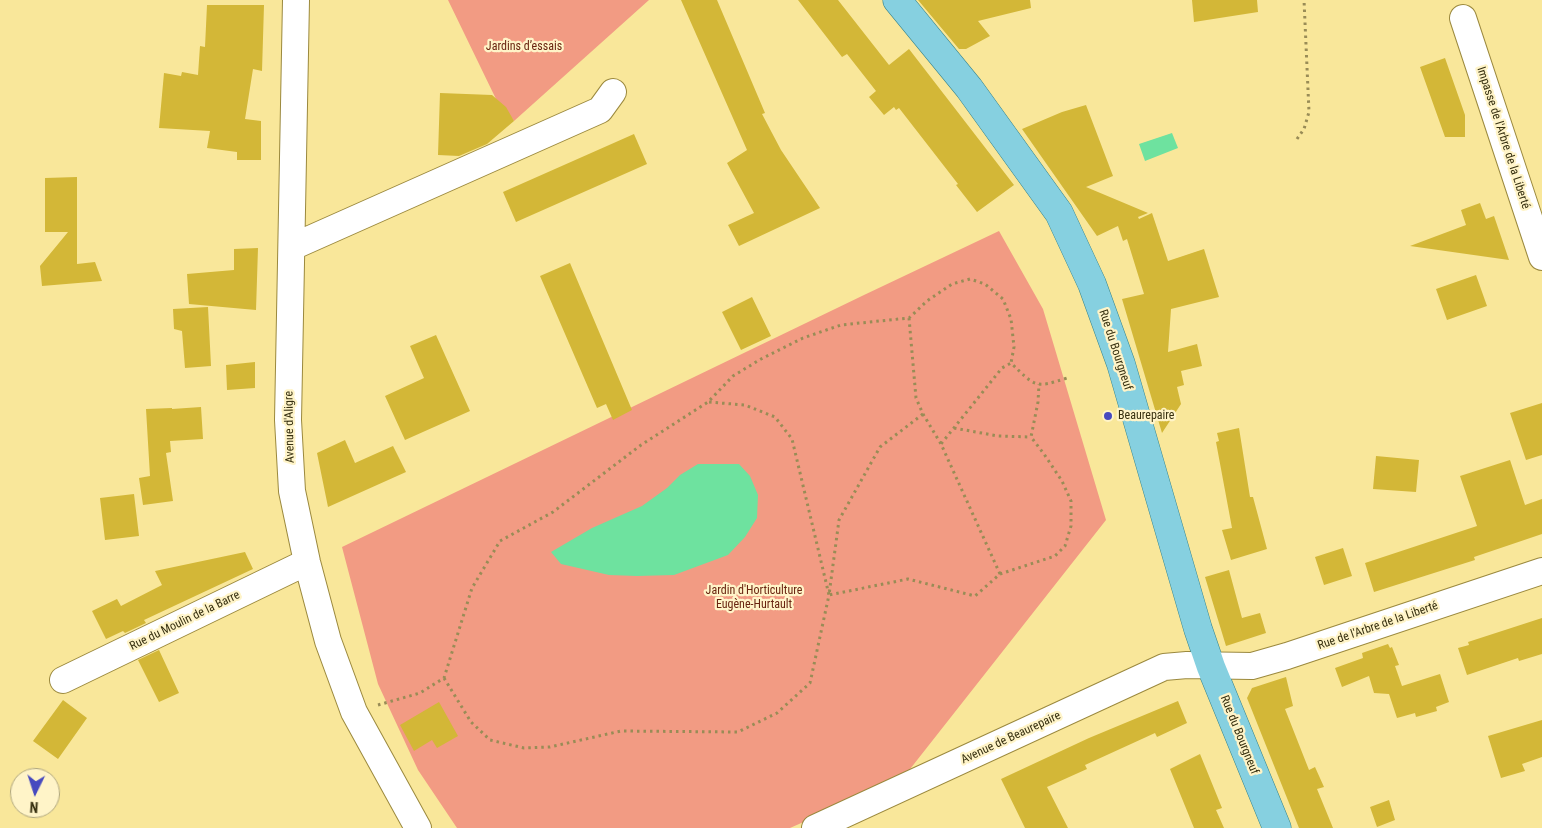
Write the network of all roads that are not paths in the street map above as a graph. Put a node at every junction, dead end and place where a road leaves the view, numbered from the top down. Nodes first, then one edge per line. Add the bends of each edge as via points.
1 (296, 0) edge
2 (898, 0) edge
3 (1463, 18) dead end
4 (613, 92) dead end
5 (292, 247) junction
6 (1542, 257) edge
7 (307, 562) junction
8 (1542, 571) edge
9 (1211, 667) junction
10 (63, 680) dead end
11 (418, 828) edge
12 (815, 828) edge
13 (1277, 828) edge

1 - 5 street, Avenue d'Aligre
2 - 9 main road, Rue du Bourgneuf via 969,88 1059,213 1092,284 1121,364
3 - 6 street, Impasse de l'Arbre de la Liberté
4 - 5 street via 600,110
5 - 7 street, Avenue d'Aligre via 288,420 292,491
7 - 10 street, Rue du Moulin de la Barre
7 - 11 street, Avenue d'Aligre via 328,641 354,712
8 - 9 street, Rue de l'Arbre de la Liberté via 1287,656 1252,666
9 - 12 street, Avenue de Beaurepaire via 1164,667
9 - 13 main road, Rue du Bourgneuf

